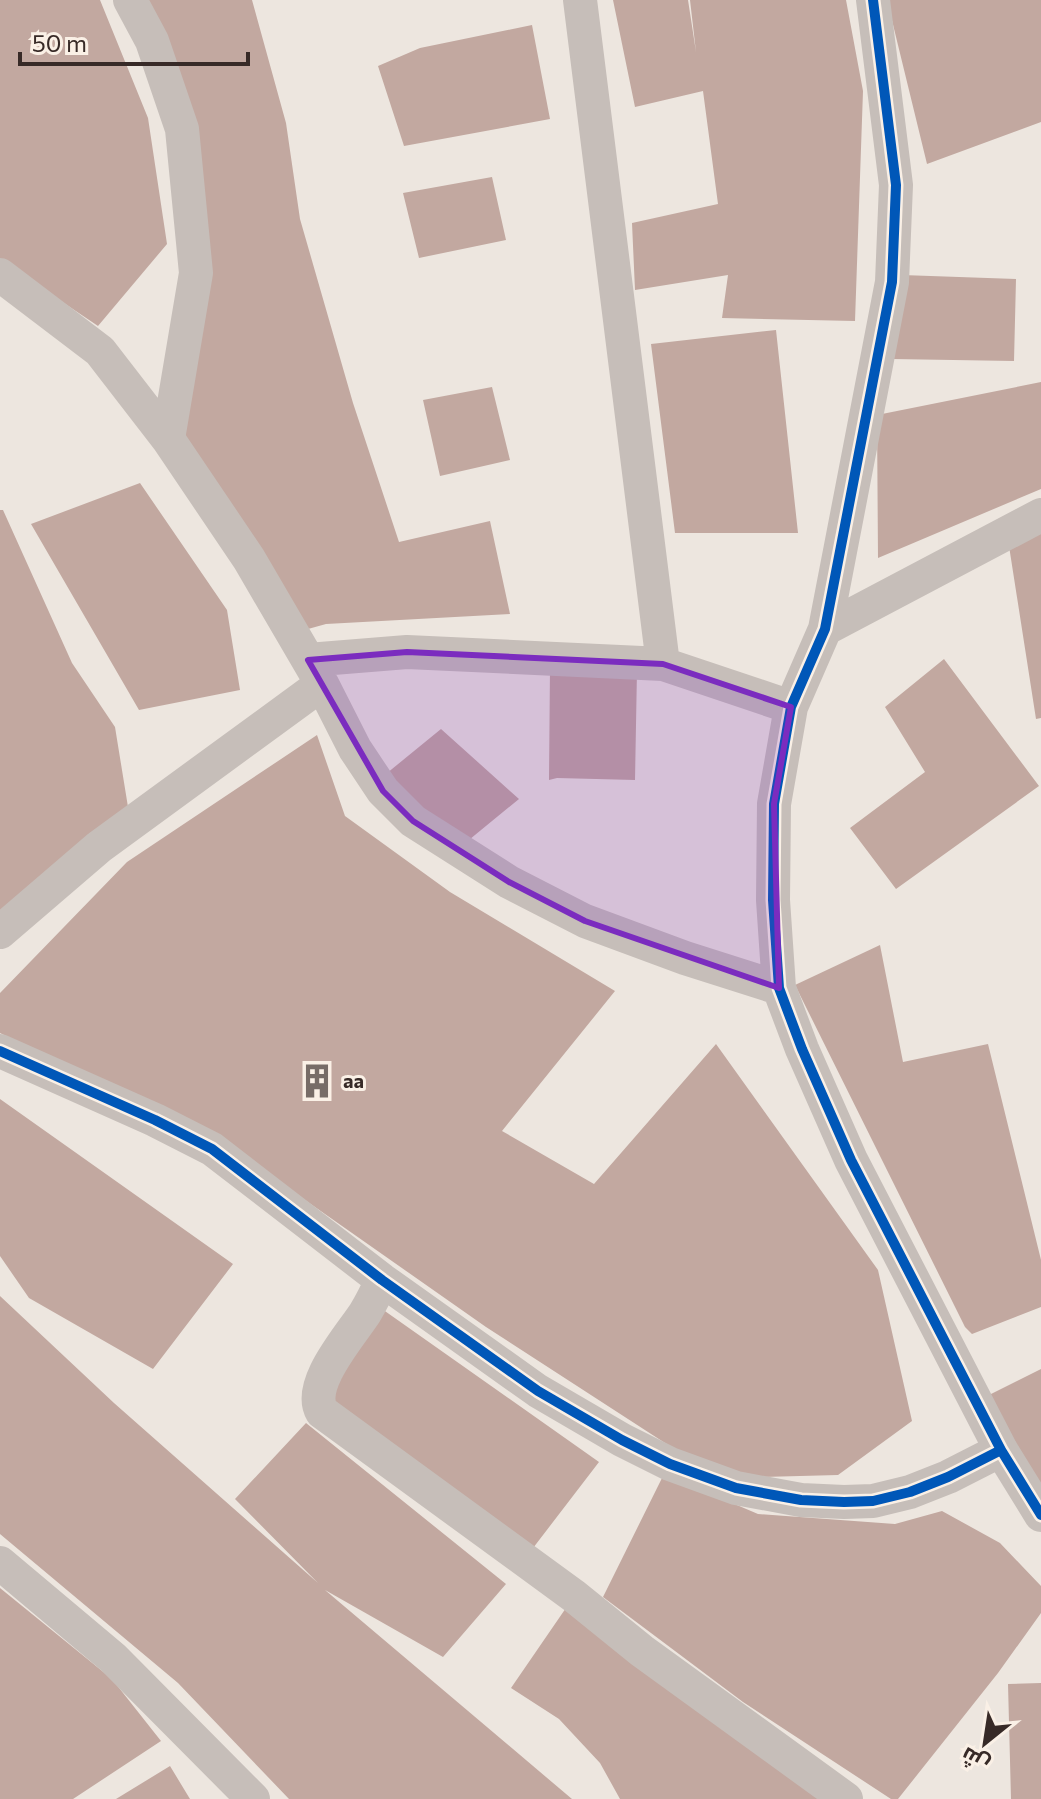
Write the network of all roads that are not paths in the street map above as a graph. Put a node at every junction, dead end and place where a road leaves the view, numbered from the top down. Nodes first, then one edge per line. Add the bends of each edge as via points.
1 (130, 0) edge
2 (580, 0) edge
3 (873, 0) edge
4 (0, 275) edge
5 (168, 439) junction
6 (1041, 515) edge
7 (825, 629) junction
8 (663, 664) junction
9 (315, 672) junction
10 (791, 707) junction
11 (0, 932) edge
12 (779, 988) junction
13 (0, 1051) edge
14 (382, 1280) junction
15 (1001, 1450) junction
16 (1041, 1515) edge
17 (0, 1563) edge
18 (253, 1799) edge
19 (846, 1799) edge

1 - 5 street via 152,41 182,129 196,273
2 - 8 street
3 - 7 street via 896,185 892,282
4 - 5 street via 100,351
5 - 9 street via 249,559
6 - 7 street
7 - 10 street
8 - 9 street via 407,652
8 - 10 street
9 - 11 street
9 - 12 street via 355,749 383,791 413,821 509,882 585,921
10 - 12 street via 774,804
12 - 15 street via 851,1160
13 - 14 street via 212,1149
14 - 15 street via 538,1391 670,1464 736,1488 801,1500 873,1501 948,1477
14 - 19 street via 329,1366 318,1394 322,1412
15 - 16 street
17 - 18 street via 113,1658

